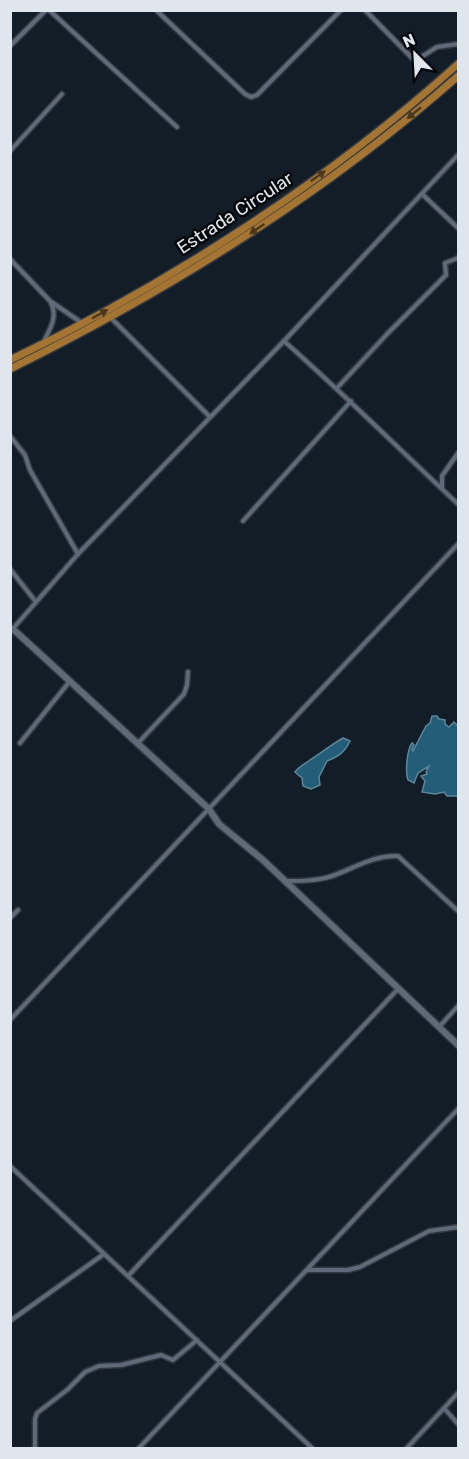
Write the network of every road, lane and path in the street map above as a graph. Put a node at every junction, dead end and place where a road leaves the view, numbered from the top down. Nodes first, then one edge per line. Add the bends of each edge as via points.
1 (47, 10) edge
2 (156, 10) edge
3 (340, 10) edge
4 (365, 10) edge
5 (459, 44) edge
6 (10, 46) edge
7 (459, 64) edge
8 (459, 76) edge
9 (62, 94) dead end
10 (177, 127) dead end
11 (10, 151) edge
12 (459, 155) edge
13 (422, 194) junction
14 (459, 228) edge
15 (459, 258) edge
16 (10, 259) edge
17 (50, 301) junction
18 (111, 318) junction
19 (82, 324) junction
20 (284, 341) junction
21 (43, 345) junction
22 (10, 360) edge
23 (10, 369) edge
24 (338, 388) junction
25 (351, 401) junction
26 (210, 417) junction
27 (10, 436) edge
28 (459, 453) edge
29 (442, 489) junction
30 (459, 504) edge
31 (243, 521) dead end
32 (459, 544) edge
33 (78, 554) junction
34 (10, 569) edge
35 (36, 602) junction
36 (12, 630) edge
37 (188, 672) dead end
38 (70, 681) junction
39 (20, 743) dead end
40 (138, 743) junction
41 (209, 809) junction
42 (285, 881) junction
43 (18, 910) dead end
44 (459, 911) edge
45 (10, 918) edge
46 (398, 989) junction
47 (459, 1006) edge
48 (10, 1020) edge
49 (439, 1027) junction
50 (459, 1045) edge
51 (459, 1109) edge
52 (10, 1166) edge
53 (459, 1227) edge
54 (104, 1254) junction
55 (307, 1270) junction
56 (128, 1276) junction
57 (10, 1321) edge
58 (197, 1340) junction
59 (220, 1362) junction
60 (459, 1393) edge
61 (444, 1408) junction
62 (459, 1424) edge
63 (35, 1449) edge
64 (139, 1449) edge
65 (312, 1449) edge
66 (407, 1449) edge

1 - 6 street
1 - 10 street
2 - 3 street via 251,97
4 - 5 street via 413,59 437,47
19 -> 7 main road, Estrada Circular via 208,251 292,196
8 -> 18 main road, Estrada Circular via 297,202 212,259
9 - 11 street
12 - 13 street
13 - 14 street
13 - 20 street
15 - 24 street via 445,263 446,275
16 - 17 street
17 - 19 street
17 - 21 street via 55,312
18 - 23 main road, Estrada Circular
18 - 26 street
19 - 21 main road, Estrada Circular
20 - 24 street
20 - 26 street
21 - 22 main road, Estrada Circular
24 - 25 street
25 - 29 street
25 - 31 street
26 - 33 street
27 - 33 street via 25,455
28 - 29 street via 442,476
29 - 30 street
32 - 41 street
33 - 35 street
34 - 35 street
35 - 36 street
36 - 38 street
37 - 40 street via 184,694
38 - 39 street
38 - 40 street
40 - 41 street
41 - 42 street via 219,824
41 - 48 street
42 - 44 street via 332,876 379,857 398,856
42 - 46 street
43 - 45 street
46 - 49 street
46 - 56 street
47 - 49 street
49 - 50 street
51 - 55 street
52 - 54 street
53 - 55 street via 429,1231 360,1267
54 - 56 street
54 - 57 street
55 - 59 street
56 - 58 street
58 - 59 street
58 - 63 street via 174,1359 161,1355 85,1372 37,1413
59 - 64 street
59 - 65 street
60 - 61 street
61 - 62 street
61 - 66 street

